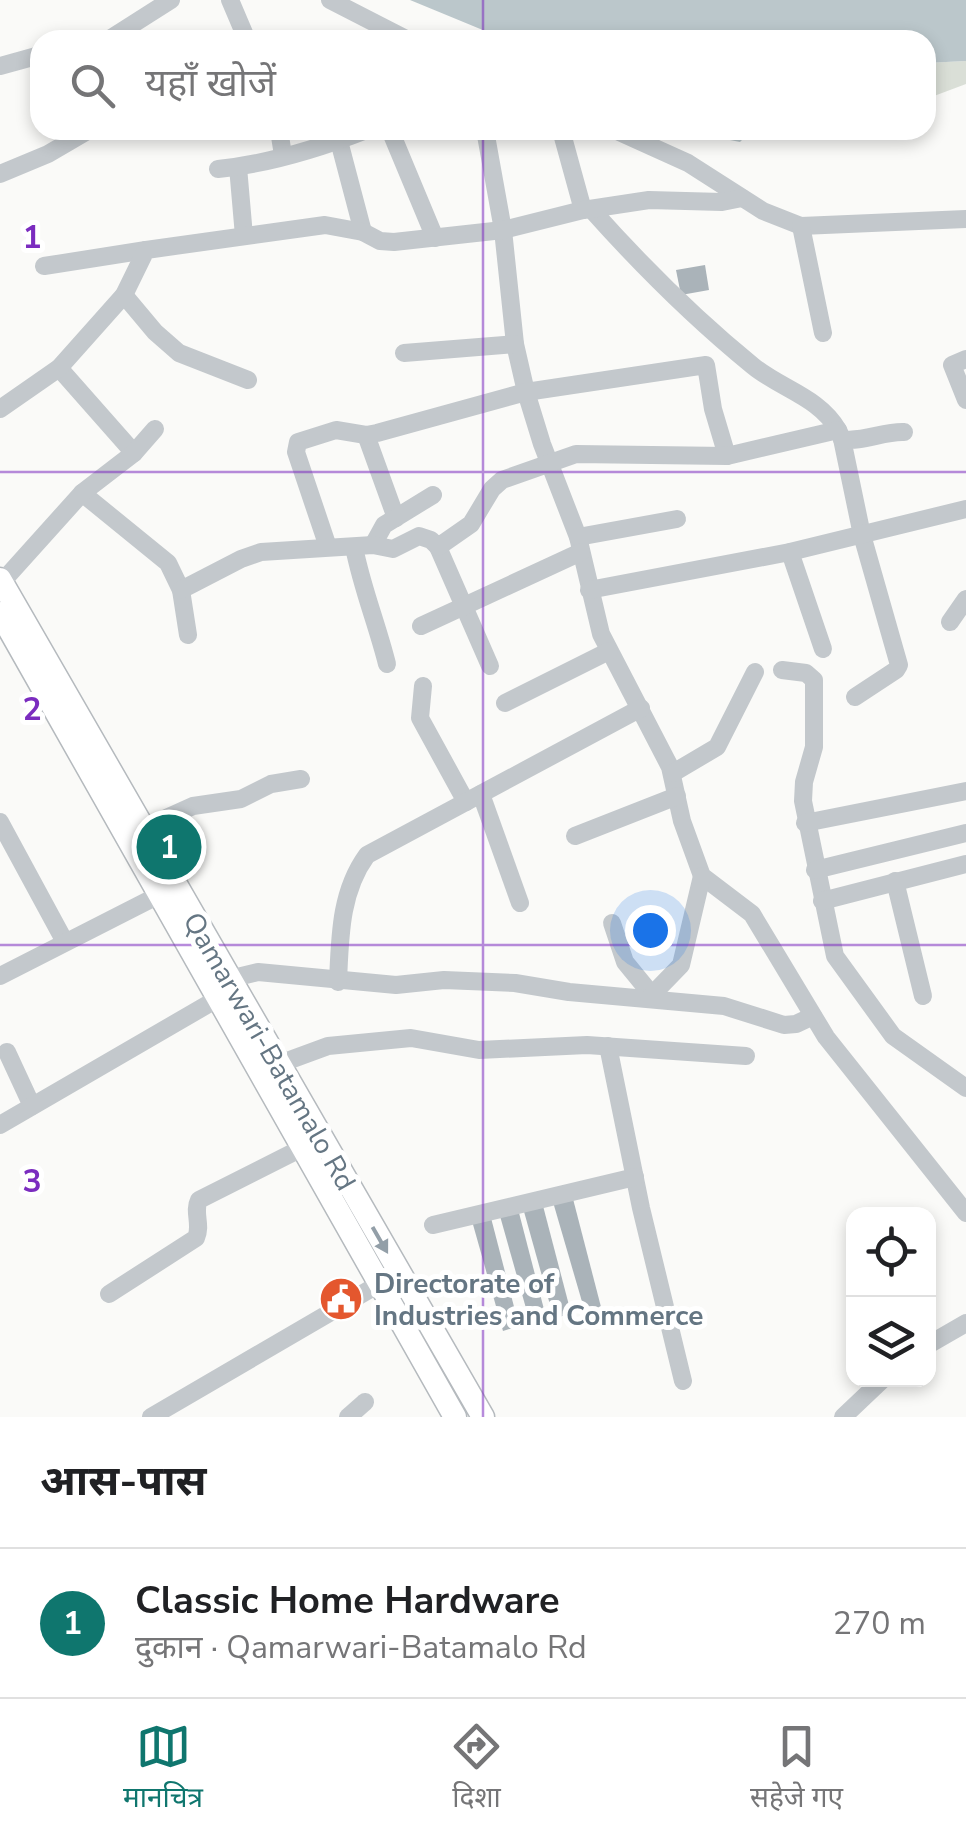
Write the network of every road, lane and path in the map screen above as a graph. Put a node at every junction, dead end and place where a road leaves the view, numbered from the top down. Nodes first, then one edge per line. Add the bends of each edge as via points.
1 (171, 0) edge
2 (230, 0) edge
3 (330, 0) edge
4 (124, 30) edge
5 (243, 30) edge
6 (375, 30) edge
7 (30, 58) edge
8 (0, 66) edge
9 (72, 140) edge
10 (281, 140) edge
11 (339, 140) joint
12 (394, 140) edge
13 (486, 140) edge
14 (564, 140) edge
15 (638, 140) edge
16 (284, 155) junction
17 (238, 167) junction
18 (218, 169) dead end
19 (0, 174) edge
20 (742, 198) junction
21 (587, 210) junction
22 (966, 218) edge
23 (801, 226) junction
24 (503, 230) junction
25 (363, 232) junction
26 (244, 236) junction
27 (435, 238) junction
28 (146, 250) junction
29 (44, 266) dead end
30 (124, 295) junction
31 (704, 323) junction
32 (823, 334) dead end
33 (515, 344) junction
34 (404, 353) dead end
35 (966, 360) edge
36 (706, 365) junction
37 (58, 368) junction
38 (248, 380) dead end
39 (526, 392) junction
40 (966, 400) edge
41 (0, 410) edge
42 (156, 429) dead end
43 (904, 432) dead end
44 (840, 434) junction
45 (366, 435) junction
46 (134, 453) junction
47 (727, 456) junction
48 (550, 461) junction
49 (82, 493) junction
50 (433, 496) dead end
51 (966, 509) edge
52 (396, 518) junction
53 (678, 518) dead end
54 (862, 534) junction
55 (579, 544) junction
56 (363, 546) junction
57 (328, 547) junction
58 (438, 548) junction
59 (790, 552) junction
60 (1, 580) edge
61 (182, 590) junction
62 (589, 590) junction
63 (966, 599) edge
64 (462, 606) junction
65 (0, 612) edge
66 (950, 622) dead end
67 (420, 626) dead end
68 (188, 635) dead end
69 (823, 649) dead end
70 (609, 650) junction
71 (386, 664) dead end
72 (490, 666) dead end
73 (782, 670) dead end
74 (754, 672) dead end
75 (424, 686) dead end
76 (856, 697) dead end
77 (506, 703) dead end
78 (641, 708) junction
79 (673, 774) junction
80 (301, 779) dead end
81 (966, 791) edge
82 (677, 796) junction
83 (473, 798) junction
84 (0, 822) edge
85 (805, 823) junction
86 (142, 829) junction
87 (966, 833) edge
88 (575, 836) dead end
89 (966, 864) edge
90 (815, 870) junction
91 (702, 876) junction
92 (895, 882) junction
93 (159, 895) junction
94 (822, 902) junction
95 (520, 903) dead end
96 (612, 923) dead end
97 (66, 942) junction
98 (0, 976) edge
99 (229, 978) junction
100 (338, 982) junction
101 (650, 996) junction
102 (923, 996) dead end
103 (216, 999) junction
104 (813, 1016) junction
105 (608, 1046) junction
106 (2, 1048) edge
107 (746, 1056) dead end
108 (279, 1064) junction
109 (966, 1088) edge
110 (32, 1106) junction
111 (0, 1125) edge
112 (302, 1148) junction
113 (635, 1178) junction
114 (966, 1213) edge
115 (433, 1225) dead end
116 (404, 1281) junction
117 (379, 1284) junction
118 (109, 1294) dead end
119 (966, 1323) edge
120 (936, 1340) edge
121 (683, 1380) dead end
122 (875, 1387) edge
123 (364, 1402) dead end
124 (151, 1417) edge
125 (348, 1417) edge
126 (456, 1417) edge
127 (483, 1417) edge
128 (843, 1417) edge

1 - 4 street
2 - 5 street
3 - 6 street
7 - 8 street
9 - 19 street
10 - 16 street
11 - 16 street
11 - 25 street
12 - 27 street
13 - 24 street
14 - 21 street
15 - 20 street via 688,162
16 - 17 street
17 - 18 street
17 - 26 street
20 - 21 street via 648,200
20 - 23 street
21 - 24 street
21 - 31 street
22 - 23 street
23 - 32 street
24 - 27 street
24 - 33 street
25 - 26 street via 325,226
25 - 27 street via 386,242
26 - 28 street
28 - 29 street
28 - 30 street
30 - 37 street
30 - 38 street via 179,353
31 - 36 street
31 - 44 street via 755,368 825,410
33 - 34 street
33 - 39 street
35 - 40 street via 952,365
36 - 39 street
36 - 47 street
37 - 41 street
37 - 46 street
39 - 45 street
39 - 48 street
42 - 46 street
43 - 44 street via 853,440
44 - 47 street
44 - 54 street
45 - 52 street
45 - 57 street via 325,432 296,447
46 - 49 street
47 - 48 street via 591,453
48 - 55 street
48 - 58 street via 502,480 471,524
49 - 60 street
49 - 61 street via 168,563
50 - 52 street
51 - 54 street
52 - 56 street
53 - 55 street
54 - 59 street
54 - 76 street via 898,665
55 - 62 street
55 - 64 street
56 - 57 street
56 - 58 street via 393,549 419,536
56 - 71 street via 364,594
57 - 61 street via 261,552
58 - 64 street
59 - 62 street
59 - 69 street
60 - 86 main road, Qamarwari-Batamalo Rd
61 - 68 street
62 - 70 street
63 - 66 street
64 - 67 street
64 - 72 street
65 - 93 main road, Qamarwari-Batamalo Rd
70 - 77 street
70 - 78 street
73 - 85 street via 806,673 814,684
74 - 79 street via 717,748
75 - 83 street via 420,718
78 - 79 street
78 - 83 street
79 - 82 street
80 - 86 street via 193,806
81 - 85 street
82 - 88 street
82 - 91 street
83 - 95 street
83 - 100 street via 376,849 354,872 341,919
84 - 97 street
85 - 90 street
86 - 99 main road, Qamarwari-Batamalo Rd
87 - 90 street
89 - 92 street
90 - 94 street
91 - 101 street via 681,964
91 - 104 street via 752,914
92 - 94 street
92 - 102 street
93 - 97 street
93 - 103 main road, Qamarwari-Batamalo Rd
94 - 109 street via 835,956 893,1036
96 - 101 street via 625,962
97 - 98 street
99 - 100 street via 269,972
99 - 108 main road, Qamarwari-Batamalo Rd
100 - 101 street via 515,983
101 - 104 street via 724,1006 784,1025
103 - 110 street
103 - 112 main road, Qamarwari-Batamalo Rd
104 - 114 street
105 - 107 street
105 - 108 street via 479,1050 410,1038 328,1046
105 - 113 street
106 - 110 street
108 -> 116 main road, Qamarwari-Batamalo Rd
110 - 111 street
112 - 117 main road, Qamarwari-Batamalo Rd
112 - 118 street via 199,1200 196,1238
113 - 115 street
113 - 121 street
116 - 117 main road
116 - 127 main road, Qamarwari-Batamalo Rd
117 - 124 street
117 - 126 main road, Qamarwari-Batamalo Rd
119 - 120 street
122 - 128 street
123 - 125 street

